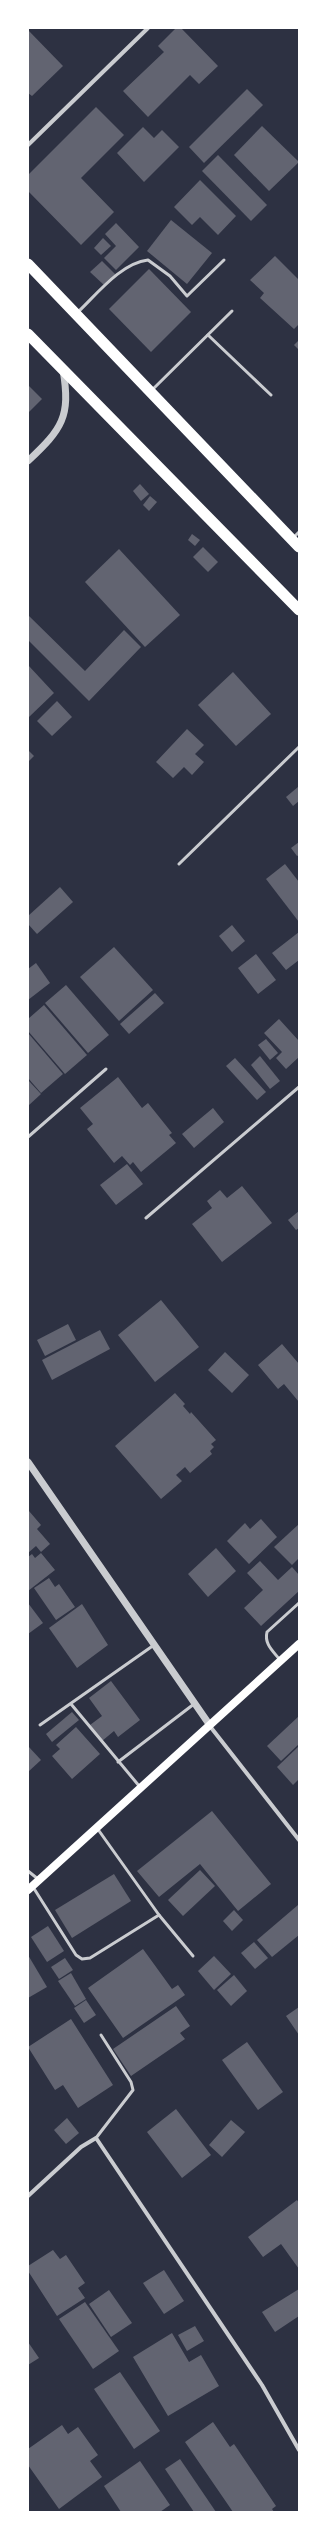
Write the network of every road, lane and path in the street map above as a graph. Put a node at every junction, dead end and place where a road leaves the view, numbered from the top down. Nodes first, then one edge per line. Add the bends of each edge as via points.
1 (148, 28) edge
2 (28, 145) edge
3 (224, 260) dead end
4 (28, 264) edge
5 (232, 311) dead end
6 (76, 314) junction
7 (28, 334) edge
8 (208, 335) junction
9 (63, 370) junction
10 (150, 392) junction
11 (271, 395) dead end
12 (28, 461) edge
13 (296, 540) edge
14 (299, 610) edge
15 (299, 748) edge
16 (179, 864) dead end
17 (106, 1069) dead end
18 (299, 1087) edge
19 (28, 1137) edge
20 (146, 1218) dead end
21 (28, 1462) edge
22 (299, 1603) edge
23 (299, 1644) edge
24 (154, 1645) junction
25 (280, 1660) junction
26 (71, 1704) junction
27 (194, 1704) junction
28 (209, 1724) junction
29 (40, 1725) dead end
30 (118, 1762) junction
31 (140, 1787) junction
32 (96, 1827) junction
33 (298, 1837) edge
34 (28, 1871) edge
35 (39, 1880) junction
36 (30, 1888) edge
37 (159, 1915) junction
38 (193, 1956) dead end
39 (101, 2035) dead end
40 (96, 2138) junction
41 (28, 2196) edge
42 (299, 2450) edge

1 - 2 street
3 - 6 lane via 187,296 170,276 148,260 139,261 128,266
4 - 6 highway
5 - 8 lane
6 - 10 highway
7 - 9 highway
8 - 10 lane
8 - 11 lane
9 - 12 street via 67,397 61,425 48,443
9 - 14 highway
10 - 13 highway
15 - 16 lane
17 - 19 lane
18 - 20 lane
21 - 24 street
22 - 25 lane via 267,1632 267,1644
23 - 25 main road
24 - 26 lane
24 - 27 street
25 - 28 main road
26 - 29 lane
26 - 30 lane
27 - 28 street
27 - 30 lane
28 - 31 main road
28 - 33 street
30 - 31 lane
31 - 32 main road
32 - 35 main road
32 - 37 lane
34 - 35 lane
35 - 36 main road
36 - 37 lane via 76,1955 82,1959 90,1958
37 - 38 lane
39 - 40 lane via 131,2082 132,2090
40 - 41 street via 81,2147
40 - 42 street via 262,2385

